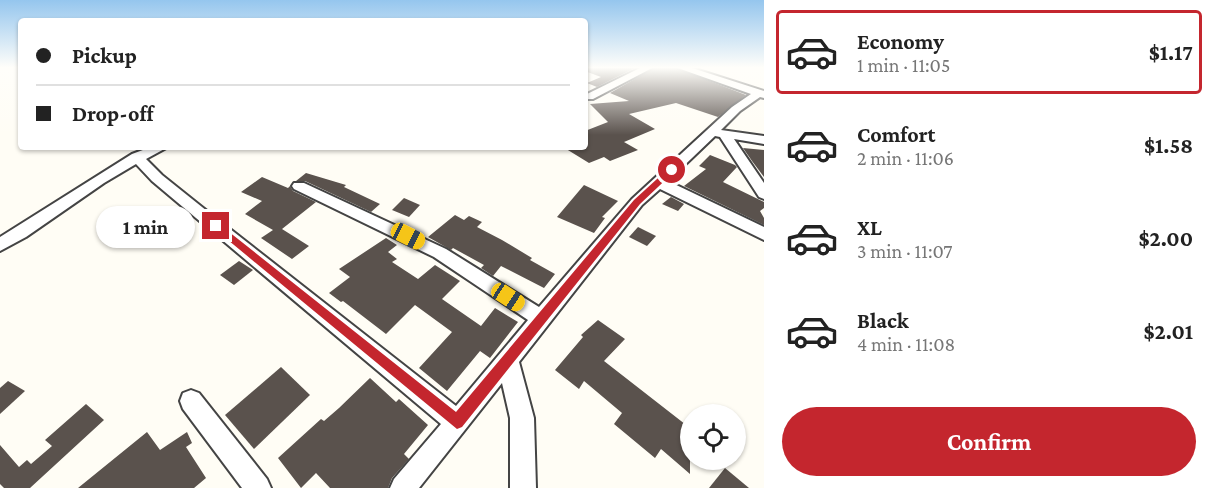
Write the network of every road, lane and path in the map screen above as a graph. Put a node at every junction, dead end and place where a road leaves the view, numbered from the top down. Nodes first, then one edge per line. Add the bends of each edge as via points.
1 (603, 90) edge
2 (746, 90) edge
3 (761, 95) edge
4 (589, 97) dead end
5 (719, 134) junction
6 (764, 140) edge
7 (154, 150) edge
8 (137, 157) junction
9 (658, 182) junction
10 (299, 186) dead end
11 (764, 194) edge
12 (764, 234) edge
13 (0, 245) edge
14 (542, 319) junction
15 (508, 361) junction
16 (191, 401) dead end
17 (457, 422) junction
18 (258, 488) edge
19 (403, 488) edge
20 (523, 488) edge

1 - 4 street
2 - 3 street
3 - 5 street via 736,109
5 - 6 street
5 - 9 street
5 - 11 street
7 - 8 street
8 - 13 street
8 - 17 street via 165,185
9 - 12 street
9 - 14 street via 637,202
10 - 14 street via 441,253
14 - 15 street
15 - 17 street
15 - 20 street via 522,418
16 - 18 street
17 - 19 street

